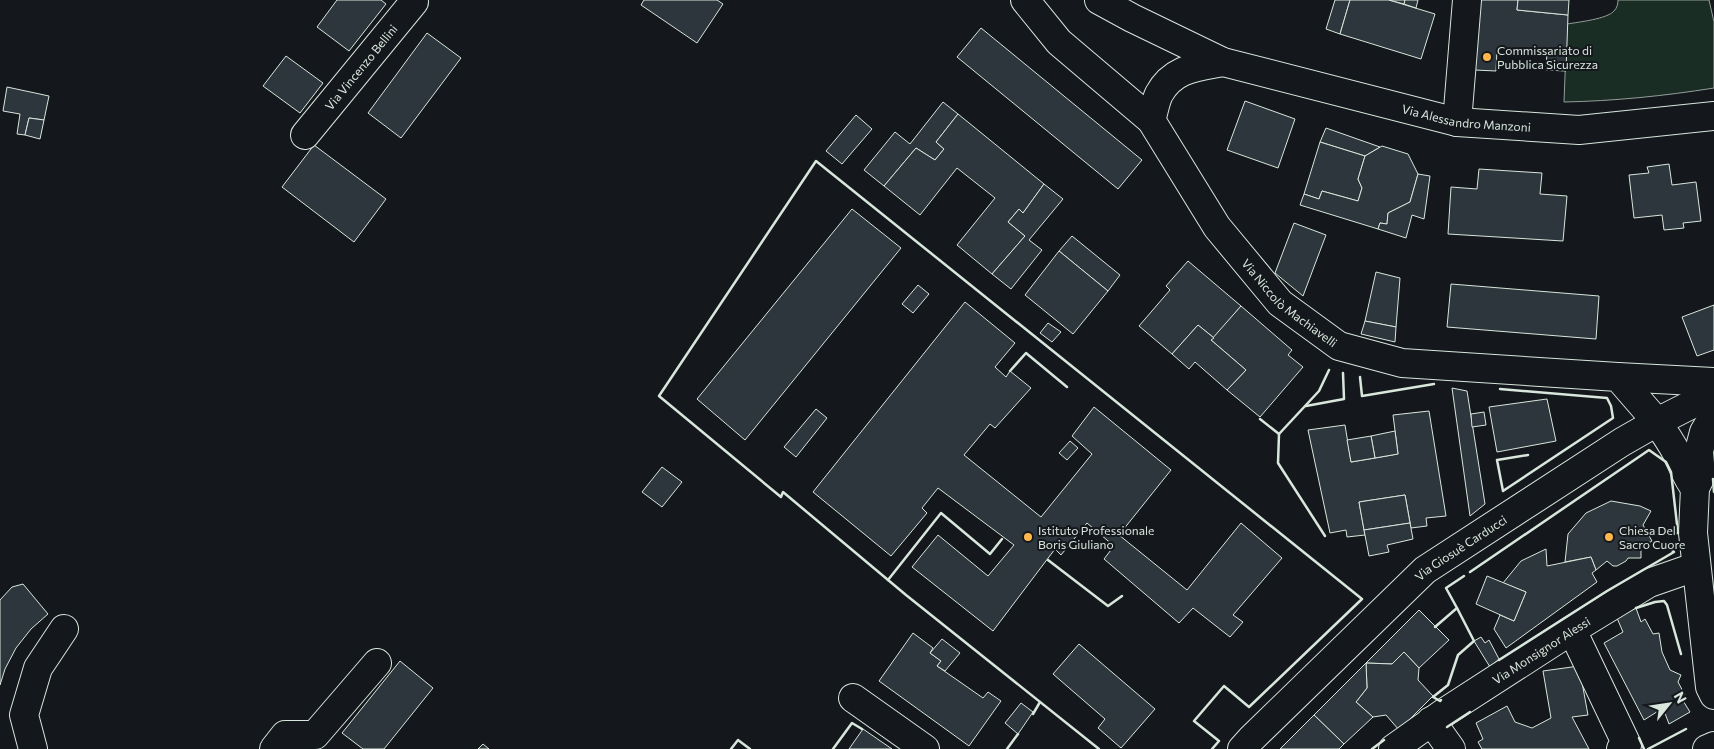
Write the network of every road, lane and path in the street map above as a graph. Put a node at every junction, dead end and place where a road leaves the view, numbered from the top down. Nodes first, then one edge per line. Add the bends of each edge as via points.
1 (412, 0) edge
2 (1025, 0) edge
3 (1100, 0) edge
4 (1467, 0) edge
5 (1223, 62) junction
6 (1714, 116) edge
7 (1151, 120) junction
8 (1457, 122) junction
9 (305, 135) dead end
10 (1618, 377) junction
11 (1714, 382) edge
12 (1714, 393) edge
13 (1714, 414) edge
14 (1657, 422) junction
15 (1695, 488) junction
16 (1695, 567) junction
17 (64, 629) dead end
18 (1572, 630) junction
19 (377, 663) dead end
20 (1714, 695) edge
21 (853, 698) dead end
22 (1432, 722) junction
23 (1714, 746) edge
24 (33, 749) edge
25 (274, 749) edge
26 (925, 749) edge
27 (1242, 749) edge
28 (1393, 749) edge
29 (1451, 749) edge
30 (1621, 749) edge
31 (1708, 749) edge

1 - 9 street, Via Vincenzo Bellini via 414,2
2 - 7 street, Via Niccolò Machiavelli via 1059,42
3 - 5 street
4 - 8 street
5 - 7 street via 1189,68 1172,78 1159,94
5 - 8 street, Via Alessandro Manzoni
6 - 8 street, Via Alessandro Manzoni via 1579,130
7 - 10 street, Via Niccolò Machiavelli via 1216,227 1255,274 1280,303 1339,346 1402,363
10 - 11 street, Via Niccolò Machiavelli
10 - 14 street
12 - 14 street, Via Giosuè Carducci
13 - 15 street via 1704,432 1699,451 1701,476
14 - 15 street
14 - 27 street, Via Giosuè Carducci via 1424,570
15 - 16 street
16 - 18 street, Via Monsignor Alessi via 1649,583
16 - 20 street via 1710,687
17 - 24 street via 38,668 24,715
18 - 22 street, Via Monsignor Alessi
18 - 30 street via 1627,745
19 - 25 street via 315,735 285,734
21 - 26 street
22 - 28 street, Via Monsignor Alessi
22 - 29 street
23 - 31 street

